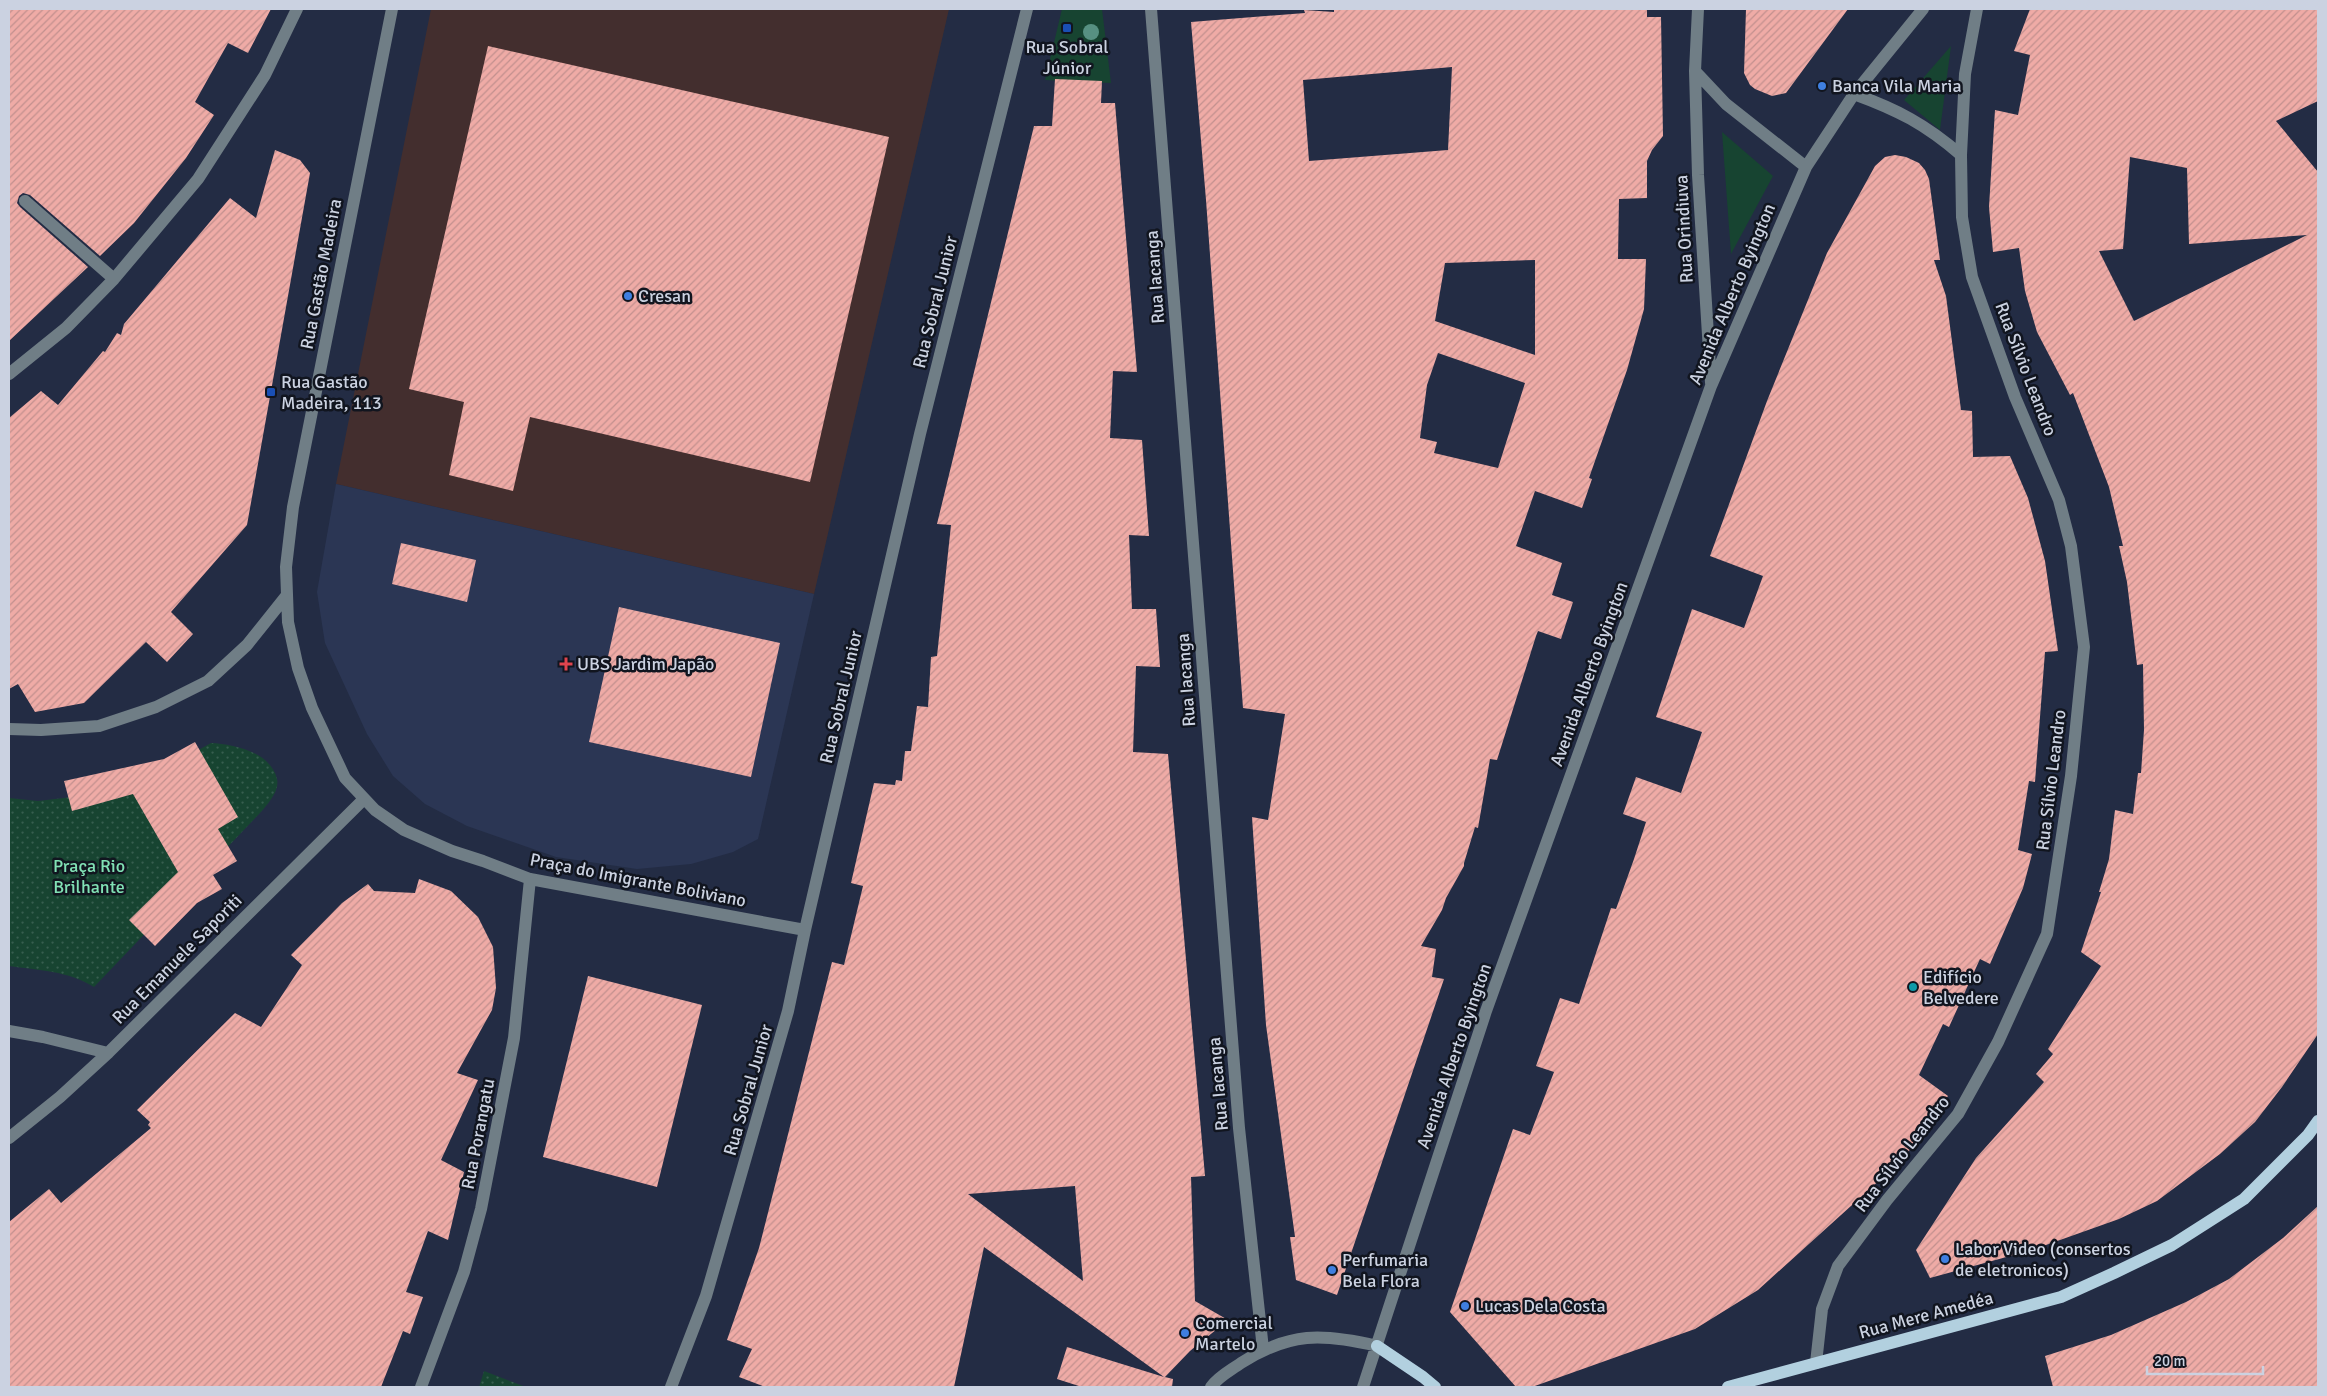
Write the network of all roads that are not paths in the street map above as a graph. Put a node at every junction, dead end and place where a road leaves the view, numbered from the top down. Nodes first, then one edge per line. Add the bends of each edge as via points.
1 (297, 9) edge
2 (392, 9) edge
3 (1027, 9) edge
4 (1151, 9) edge
5 (1698, 9) edge
6 (1923, 9) edge
7 (1977, 9) edge
8 (1695, 71) junction
9 (1854, 94) junction
10 (1961, 155) junction
11 (1806, 166) junction
12 (25, 201) dead end
13 (114, 279) junction
14 (9, 374) edge
15 (1712, 386) junction
16 (287, 595) junction
17 (9, 729) edge
18 (364, 799) junction
19 (530, 880) junction
20 (805, 930) junction
21 (9, 1031) edge
22 (108, 1053) junction
23 (2318, 1121) edge
24 (9, 1138) edge
25 (1377, 1346) junction
26 (1263, 1349) junction
27 (1816, 1363) junction
28 (421, 1387) edge
29 (671, 1387) edge
30 (1211, 1387) edge
31 (1363, 1387) edge
32 (1435, 1387) edge
33 (1728, 1387) edge

1 - 13 street via 265,75 198,179
2 - 16 street, Rua Gastão Madeira via 293,507 286,567
3 - 20 street, Rua Sobral Junior via 920,434
4 - 26 street, Rua Iacanga via 1239,1128
5 - 8 street, Rua Orindiuva
6 - 9 street, Avenida Alberto Byington
7 - 10 street, Rua Sílvio Leandro via 1965,74
8 - 11 street via 1726,104
8 - 15 street, Rua Orindiuva via 1698,175
9 - 10 street via 1894,109
9 - 11 street, Avenida Alberto Byington
10 - 27 street, Rua Sílvio Leandro via 1962,217 1972,277 2015,397 2059,500 2071,546 2084,647 2071,776 2047,934 1998,1042 1958,1114 1838,1266 1822,1308
11 - 15 street, Avenida Alberto Byington
12 - 13 street
13 - 14 street via 66,328
15 - 25 street, Avenida Alberto Byington via 1486,1011
16 - 17 street via 247,645 208,680 156,707 100,726
16 - 18 street, Rua Gastão Madeira via 288,622 298,668 312,708 344,778
18 - 19 street, Praça do Imigrante Boliviano via 404,830
18 - 22 street, Rua Emanuele Saporiti
19 - 20 street, Praça do Imigrante Boliviano
19 - 28 street, Rua Porangatu via 514,1038 481,1209 464,1272
20 - 29 street, Rua Sobral Junior via 788,1011 706,1296
21 - 22 street
22 - 24 street, Rua Emanuele Saporiti
23 - 27 main road, Rua Mere Amedéa via 2244,1200 2172,1245 2114,1274 2060,1297
25 - 26 street via 1330,1337 1300,1338
25 - 31 street, Avenida Alberto Byington
25 - 32 main road
26 - 30 street via 1218,1378
27 - 33 main road, Rua Mere Amedéa

